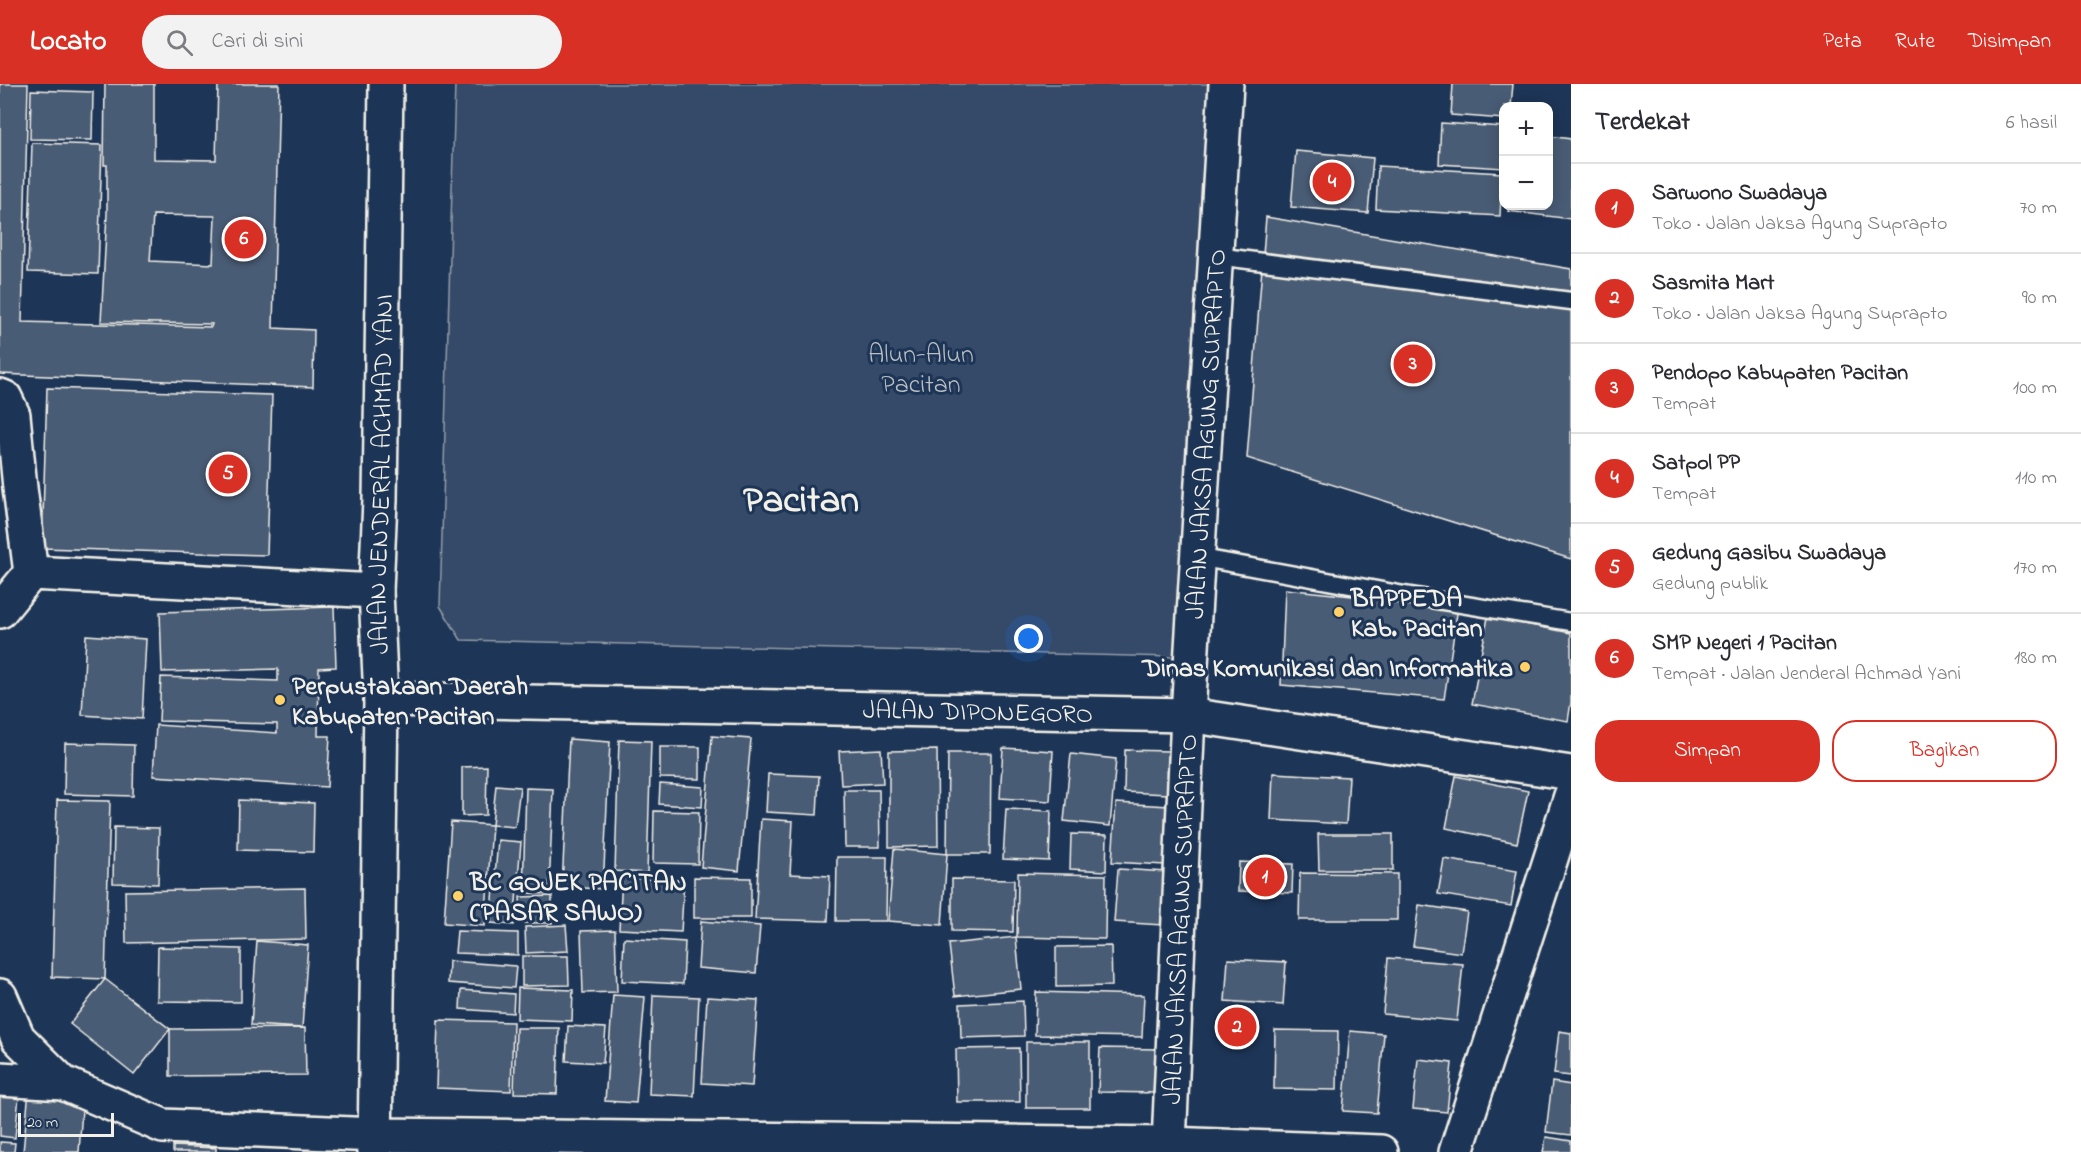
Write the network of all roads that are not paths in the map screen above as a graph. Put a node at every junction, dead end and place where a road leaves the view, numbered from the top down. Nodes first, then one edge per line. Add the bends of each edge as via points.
1 (386, 84) edge
2 (1226, 84) edge
3 (1216, 256) junction
4 (1571, 301) edge
5 (0, 396) edge
6 (1197, 556) junction
7 (31, 573) junction
8 (376, 591) junction
9 (0, 611) edge
10 (1571, 622) edge
11 (381, 699) junction
12 (1188, 716) junction
13 (1571, 773) edge
14 (1571, 796) edge
15 (0, 996) edge
16 (0, 1079) edge
17 (63, 1083) junction
18 (375, 1143) edge
19 (1169, 1144) junction
20 (1381, 1152) edge
21 (1456, 1152) edge

1 - 8 street, JALAN JENDERAL ACHMAD YANI
2 - 3 street, JALAN JAKSA AGUNG SUPRAPTO
3 - 4 lane
3 - 6 street, JALAN JAKSA AGUNG SUPRAPTO
5 - 7 street via 13,415
6 - 10 lane
6 - 12 street, JALAN JAKSA AGUNG SUPRAPTO
7 - 8 street
7 - 9 street
8 - 11 street, JALAN JENDERAL ACHMAD YANI
11 - 12 street, JALAN DIPONEGORO
11 - 18 street, JALAN JENDERAL ACHMAD YANI
12 - 13 street, JALAN DIPONEGORO
12 - 19 street, JALAN JAKSA AGUNG SUPRAPTO
14 - 21 street
15 - 17 street via 18,1038
16 - 17 street
17 - 18 street via 163,1126
18 - 19 street
19 - 20 street

